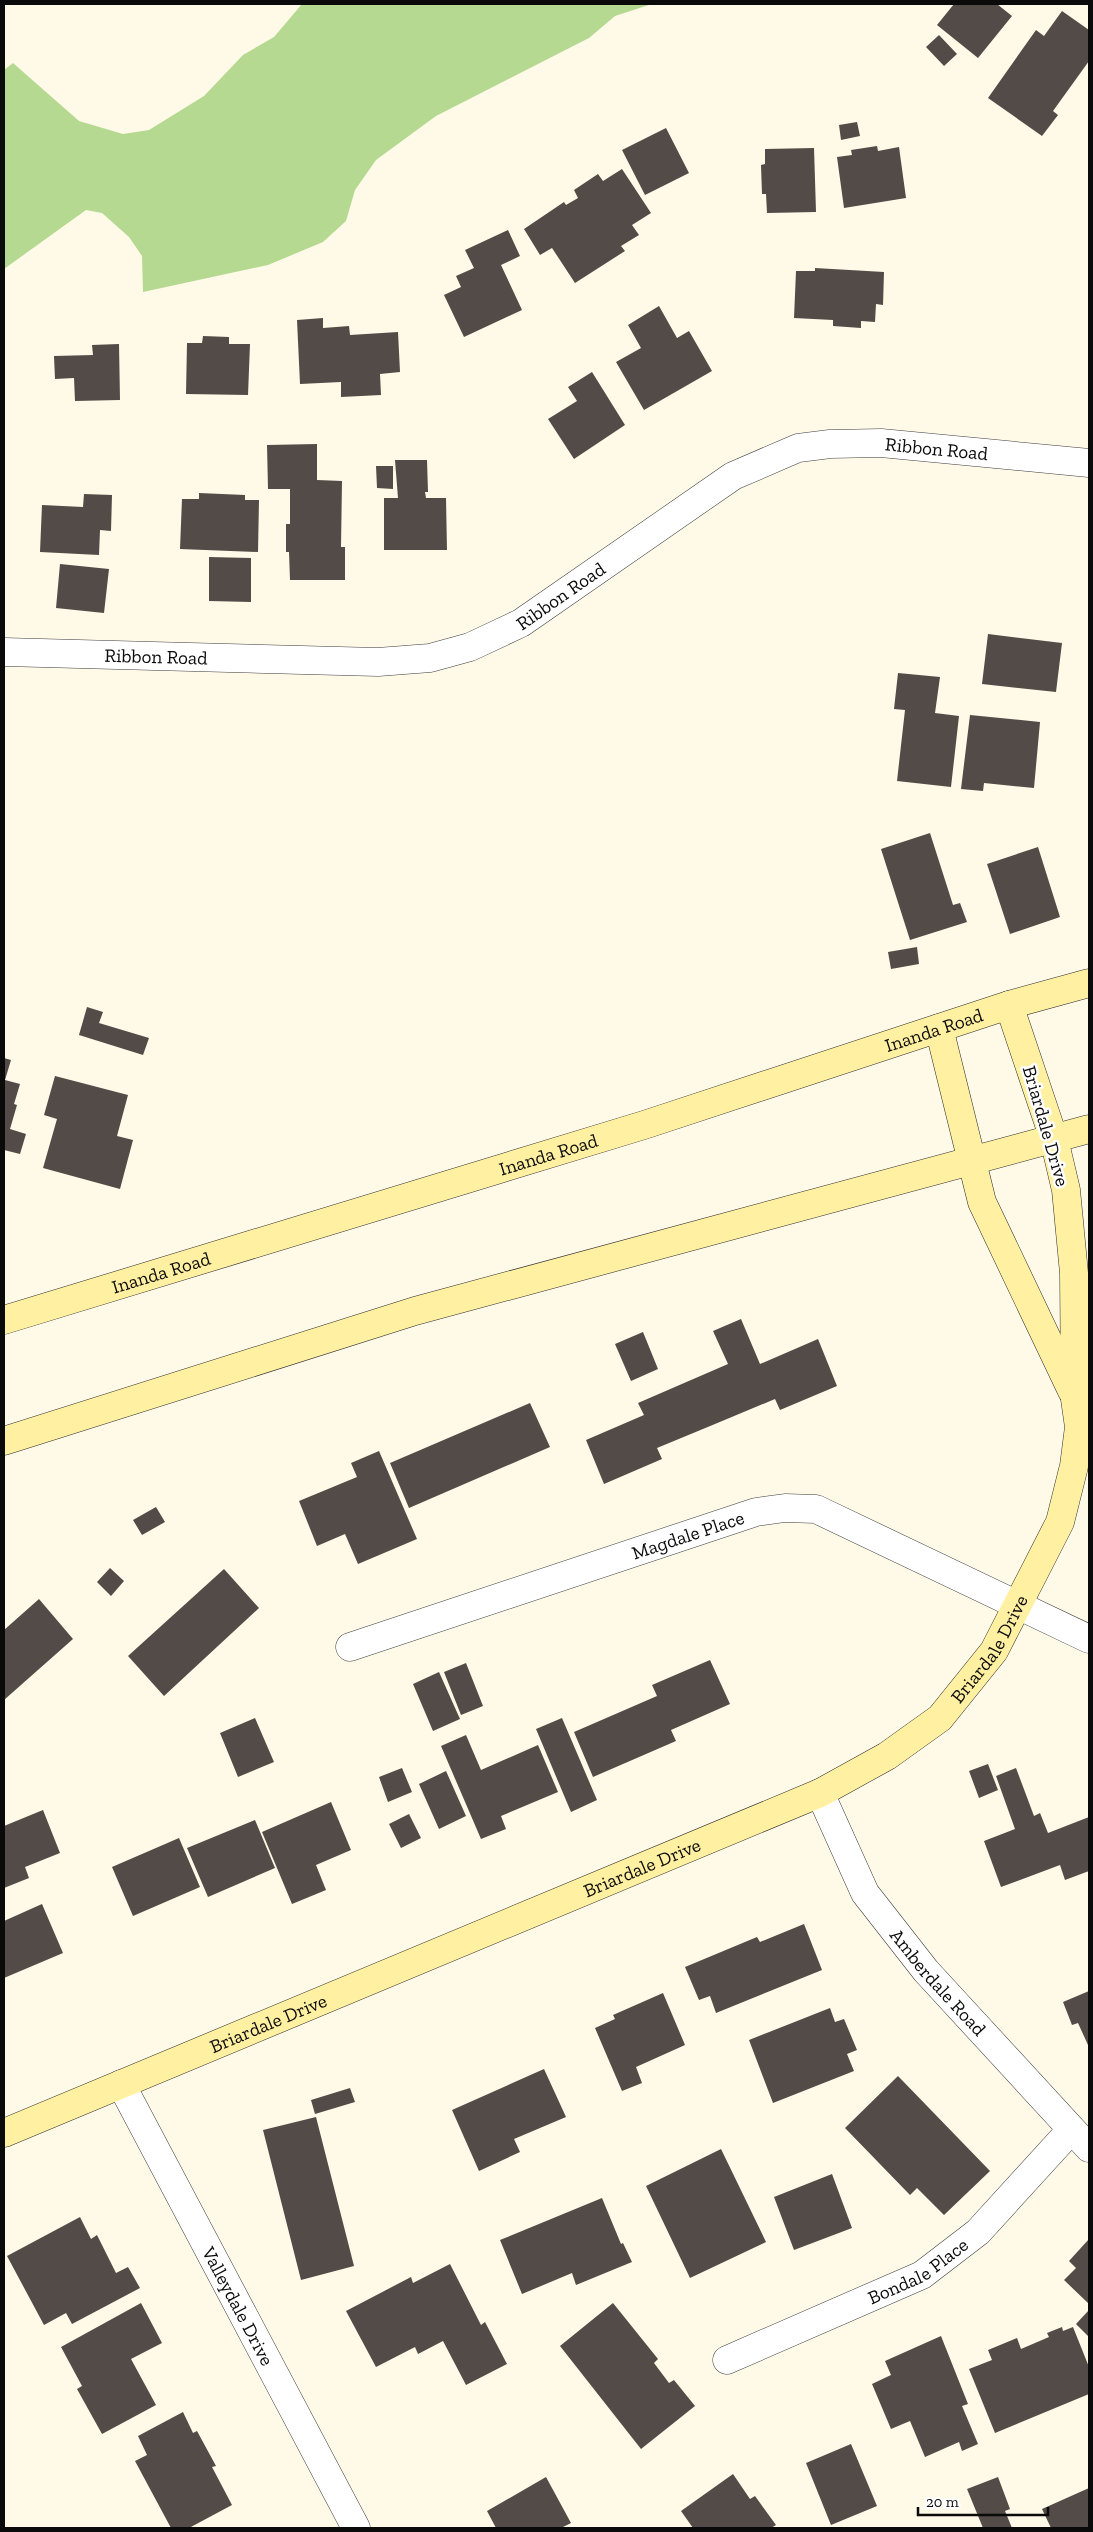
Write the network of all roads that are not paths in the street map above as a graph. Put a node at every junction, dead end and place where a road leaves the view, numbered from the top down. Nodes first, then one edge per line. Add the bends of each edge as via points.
1 (1089, 463) edge
2 (4, 652) edge
3 (1089, 983) edge
4 (1009, 1005) junction
5 (939, 1028) junction
6 (1089, 1129) edge
7 (1054, 1139) junction
8 (972, 1160) junction
9 (4, 1320) edge
10 (1076, 1399) junction
11 (4, 1441) edge
12 (1019, 1605) junction
13 (1089, 1639) edge
14 (350, 1647) dead end
15 (820, 1792) junction
16 (121, 2084) junction
17 (4, 2133) edge
18 (1080, 2139) edge
19 (727, 2360) dead end
20 (351, 2527) edge

1 - 2 street, Ribbon Road via 881,442 830,444 792,450 732,476 521,623 470,646 430,658 378,662
3 - 4 main road, Inanda Road
4 - 5 main road, Inanda Road
4 - 7 main road, Briardale Drive
5 - 8 main road, Briardale Drive
5 - 9 main road, Inanda Road via 644,1125
6 - 7 main road
7 - 8 main road
7 - 10 main road, Briardale Drive via 1066,1190 1074,1273
8 - 10 main road, Briardale Drive via 982,1202
8 - 11 main road via 415,1311
10 - 12 main road, Briardale Drive via 1079,1428 1074,1466 1060,1522
12 - 13 street, Magdale Place
12 - 14 street, Magdale Place via 816,1509 785,1508 756,1512
12 - 15 main road, Briardale Drive via 994,1651 940,1718 887,1756
15 - 16 main road, Briardale Drive
15 - 18 street, Amberdale Road via 865,1893 926,1972
16 - 17 main road, Briardale Drive
16 - 20 street, Valleydale Drive
18 - 19 street, Bondale Place via 978,2232 922,2275

